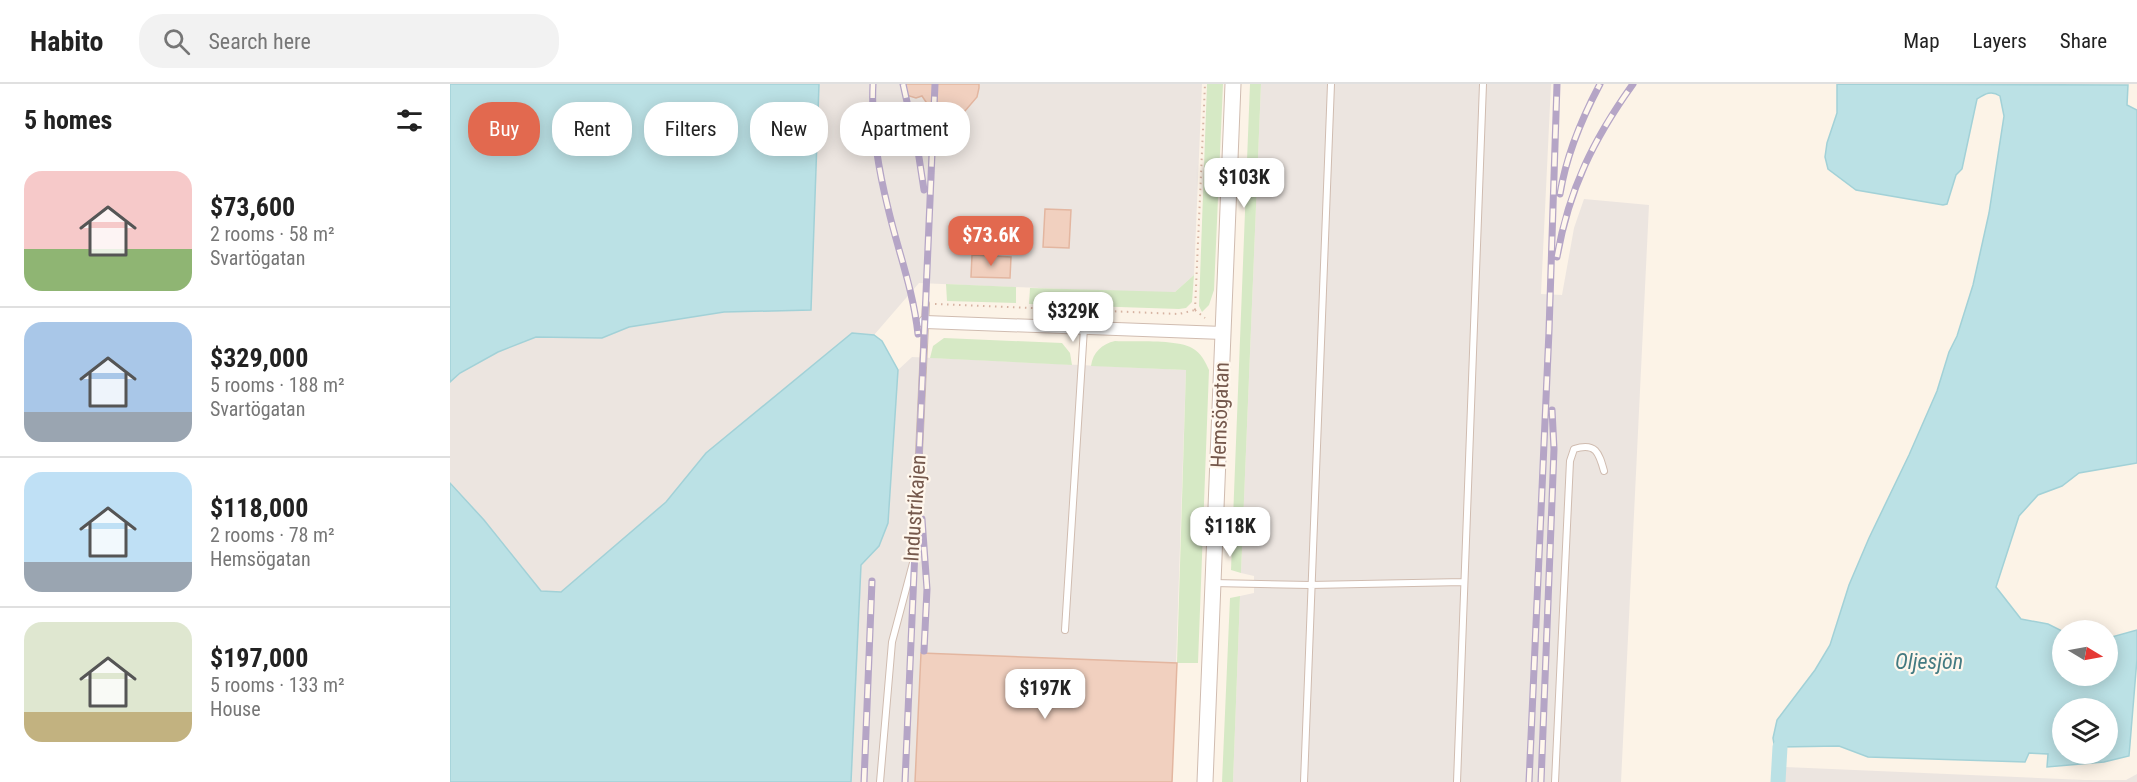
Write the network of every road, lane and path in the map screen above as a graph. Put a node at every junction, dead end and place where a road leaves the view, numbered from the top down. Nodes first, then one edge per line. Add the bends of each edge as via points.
1 (1205, 84) edge
2 (1233, 84) edge
3 (1331, 84) edge
4 (1483, 84) edge
5 (926, 304) joint
6 (925, 322) junction
7 (1084, 328) junction
8 (1223, 333) junction
9 (1604, 471) dead end
10 (1464, 582) junction
11 (1212, 583) junction
12 (1310, 585) junction
13 (1065, 630) dead end
14 (880, 782) edge
15 (1205, 782) edge
16 (1304, 782) edge
17 (1456, 782) edge
18 (1555, 782) edge

1 - 5 path via 1195,310 1179,314
2 - 8 street, Hemsögatan
3 - 12 lane
4 - 10 lane
5 - 6 lane, Industrikajen
6 - 7 street
6 - 14 lane, Industrikajen via 914,559 892,642
7 - 8 street
7 - 13 lane
8 - 11 street, Hemsögatan
9 - 18 lane via 1599,454 1592,448 1574,449 1570,461
10 - 12 lane
10 - 17 lane
11 - 12 lane
11 - 15 street, Hemsögatan
12 - 16 lane

